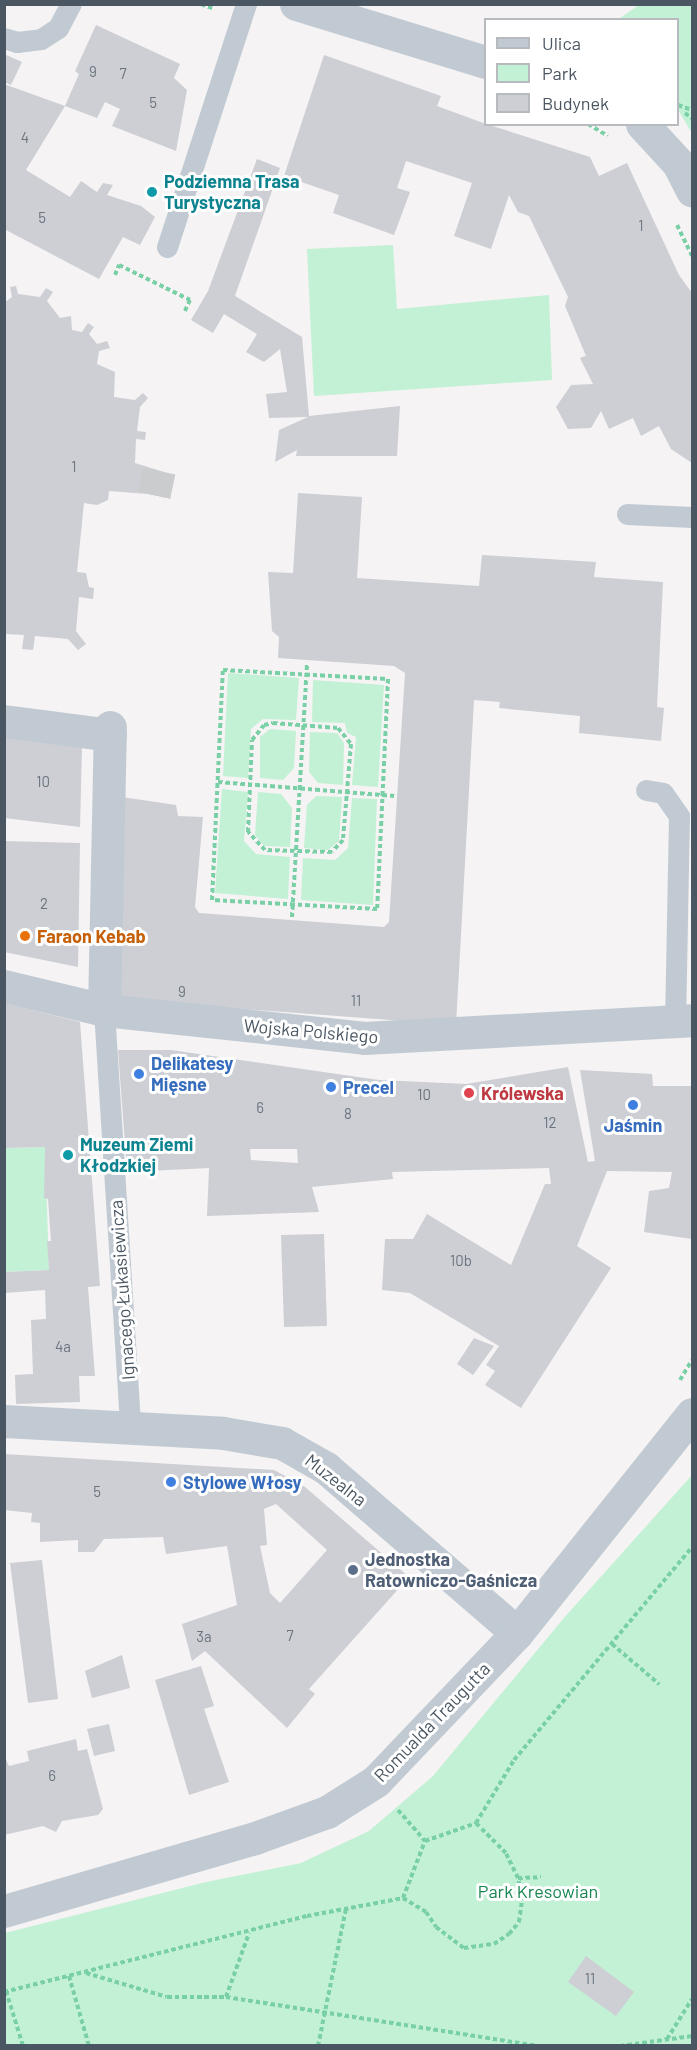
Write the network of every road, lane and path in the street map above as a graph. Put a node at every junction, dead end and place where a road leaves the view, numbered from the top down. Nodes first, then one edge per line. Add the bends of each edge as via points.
1 (71, 4) edge
2 (246, 4) edge
3 (296, 4) edge
4 (4, 38) edge
5 (484, 61) edge
6 (644, 126) edge
7 (693, 191) edge
8 (167, 247) dead end
9 (115, 275) dead end
10 (184, 313) dead end
11 (627, 514) dead end
12 (693, 518) edge
13 (307, 664) dead end
14 (306, 674) junction
15 (4, 722) edge
16 (302, 725) junction
17 (218, 782) junction
18 (251, 783) junction
19 (299, 786) junction
20 (347, 790) junction
21 (646, 790) dead end
22 (382, 792) junction
23 (394, 796) dead end
24 (295, 852) junction
25 (292, 904) junction
26 (292, 917) dead end
27 (4, 986) edge
28 (104, 1010) junction
29 (684, 1020) edge
30 (693, 1414) edge
31 (4, 1421) edge
32 (130, 1426) junction
33 (693, 1546) edge
34 (517, 1633) junction
35 (612, 1644) junction
36 (659, 1684) dead end
37 (398, 1811) dead end
38 (476, 1822) junction
39 (425, 1841) junction
40 (541, 1877) dead end
41 (518, 1878) junction
42 (403, 1898) junction
43 (346, 1908) junction
44 (4, 1911) edge
45 (249, 1932) junction
46 (84, 1972) junction
47 (69, 1976) junction
48 (5, 1992) edge
49 (226, 1997) junction
50 (693, 1999) edge
51 (326, 2012) junction
52 (693, 2036) edge
53 (667, 2040) junction
54 (23, 2046) edge
55 (89, 2046) edge
56 (318, 2046) edge
57 (538, 2046) edge
58 (620, 2046) edge

1 - 4 lane via 58,28 41,39 17,42
2 - 8 lane
3 - 5 street
6 - 7 street via 678,163
9 - 10 path via 119,265 190,300
11 - 12 lane
13 - 14 path
14 - 16 path
14 - 17 path via 223,670
14 - 22 path via 388,679
15 - 28 street via 110,731
16 - 18 path via 273,723 256,733
16 - 19 path
16 - 20 path via 338,728 345,735 351,744
17 - 18 path
17 - 25 path via 212,900
18 - 19 path
18 - 24 path via 248,832 255,844 265,850
19 - 20 path
19 - 24 path
20 - 22 path
20 - 24 path via 339,848 322,854
21 - 29 lane via 663,793 679,816
22 - 23 path
22 - 25 path via 377,909
24 - 25 path
25 - 26 path
27 - 28 street, Wojska Polskiego
28 - 29 street, Wojska Polskiego via 364,1038
28 - 32 lane, Ignacego Łukasiewicza
30 - 34 street, Romualda Traugutta
31 - 32 street, Muzealna
32 - 34 street, Muzealna via 255,1436 305,1454
33 - 35 path
34 - 44 street, Romualda Traugutta via 376,1781 327,1812 255,1838
35 - 36 path
35 - 38 path via 514,1760
37 - 39 path
38 - 39 path
38 - 41 path via 506,1853
39 - 42 path
40 - 41 path
41 - 42 path via 522,1900 519,1922 509,1934 482,1948 456,1943 436,1927 426,1912
42 - 43 path
43 - 45 path
43 - 51 path
45 - 46 path
45 - 49 path
46 - 47 path
46 - 49 path via 167,1997
47 - 48 path
47 - 55 path
48 - 54 path
49 - 51 path
50 - 53 path
51 - 56 path
51 - 57 path
52 - 53 path
53 - 58 path

